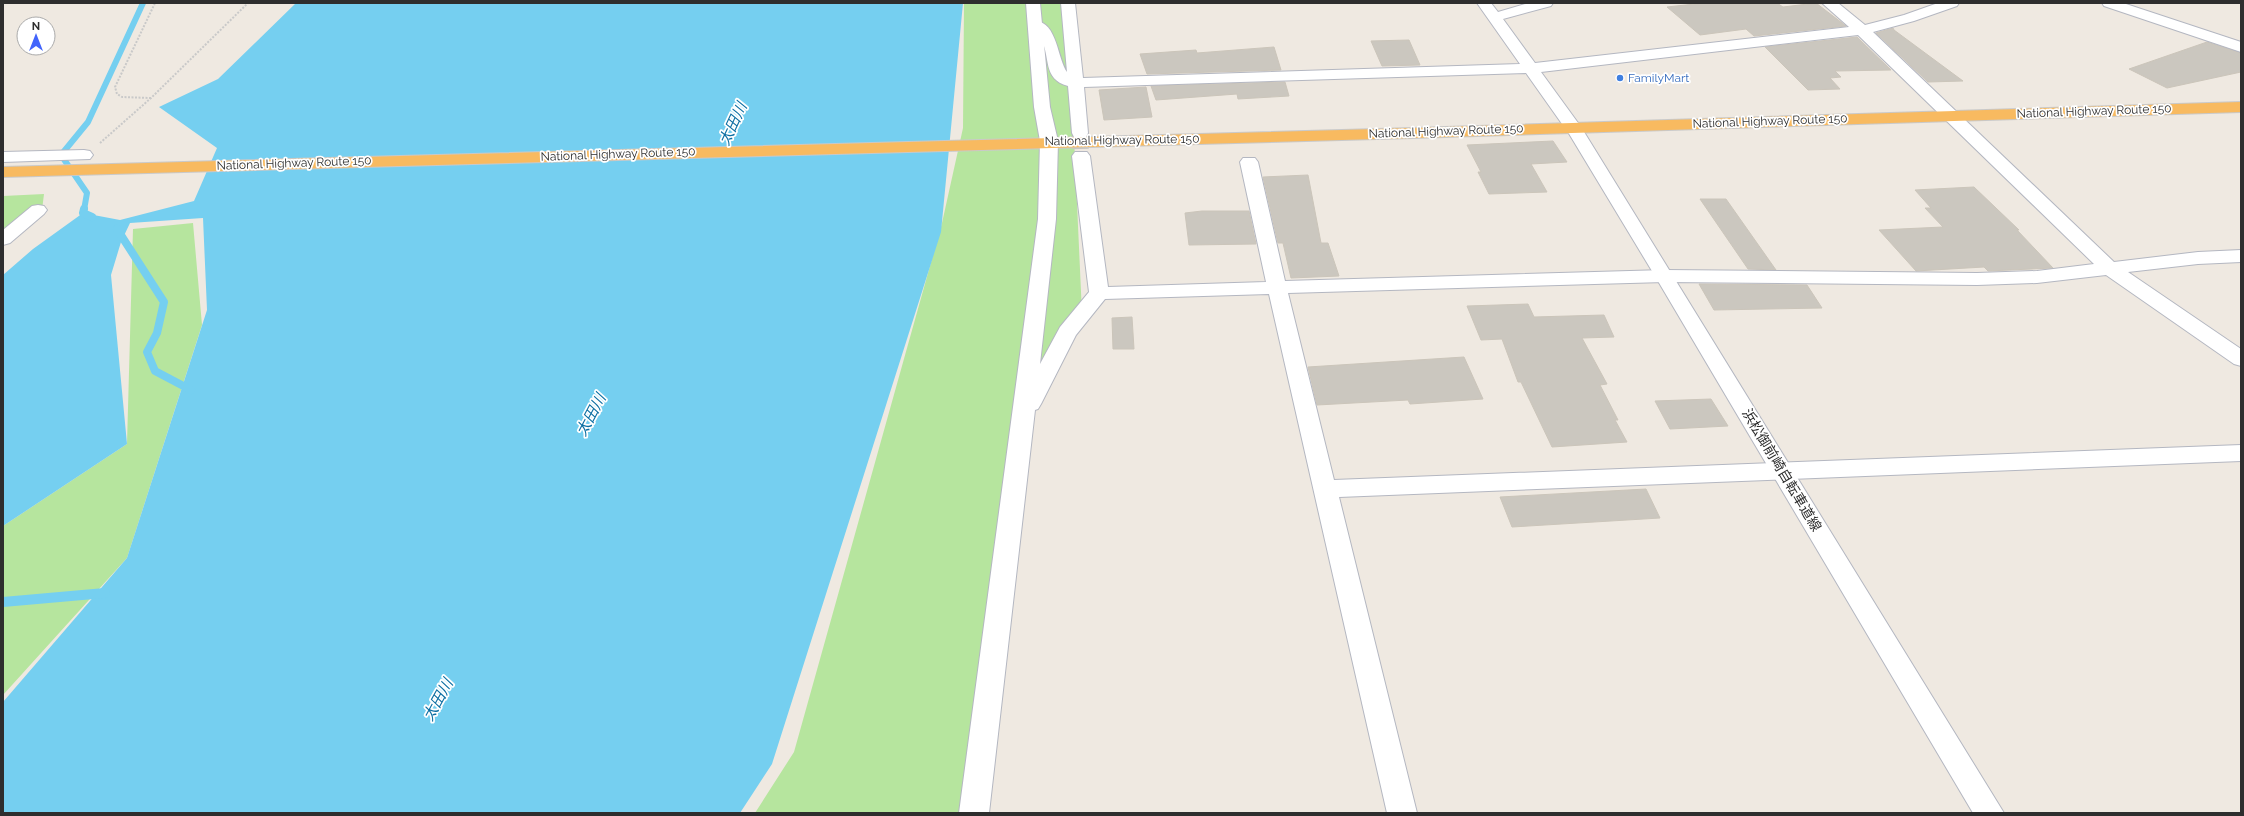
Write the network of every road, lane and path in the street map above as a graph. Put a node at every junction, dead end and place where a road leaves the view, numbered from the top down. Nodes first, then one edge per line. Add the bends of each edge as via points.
1 (155, 3) edge
2 (248, 3) edge
3 (1034, 3) edge
4 (1068, 3) edge
5 (1484, 3) edge
6 (1546, 3) edge
7 (1829, 3) edge
8 (1952, 3) edge
9 (2109, 3) edge
10 (1494, 17) junction
11 (1035, 25) junction
12 (1862, 30) junction
13 (2241, 47) edge
14 (1531, 68) junction
15 (1075, 83) junction
16 (151, 98) junction
17 (2241, 107) edge
18 (1951, 116) junction
19 (1573, 128) junction
20 (1080, 133) tunnel mouth
21 (1044, 141) junction
22 (84, 155) joint
23 (1082, 156) tunnel mouth
24 (3, 157) edge
25 (1249, 162) dead end
26 (3, 172) edge
27 (38, 210) dead end
28 (3, 239) edge
29 (2241, 256) edge
30 (2109, 268) junction
31 (1665, 276) junction
32 (1277, 288) junction
33 (1099, 293) junction
34 (2241, 359) edge
35 (1023, 418) junction
36 (2238, 456) edge
37 (1783, 472) junction
38 (1325, 490) junction
39 (974, 813) edge
40 (1402, 813) edge
41 (1989, 813) edge

1 - 16 path via 115,87 117,94 122,96
2 - 16 path
3 - 11 street
4 - 15 street
5 - 10 street, 浜松御前崎自転車道線
6 - 10 street
7 - 12 street
8 - 12 street via 1909,18
9 - 13 street
10 - 14 street, 浜松御前崎自転車道線
11 - 15 street via 1048,38 1056,69 1064,80
11 - 21 street
12 - 14 street
12 - 18 street
14 - 15 street
14 - 19 street, 浜松御前崎自転車道線
15 - 20 street
16 - 22 path
17 - 18 highway, National Highway Route 150
18 - 19 highway, National Highway Route 150
18 - 30 street
19 - 21 highway, National Highway Route 150
19 - 31 street, 浜松御前崎自転車道線
21 - 26 highway, National Highway Route 150
21 - 35 street via 1047,219
22 - 24 street
23 - 33 street
25 - 32 street
27 - 28 street
29 - 30 street
30 - 31 street via 2037,277 1977,279
30 - 34 street
31 - 32 street
31 - 37 street, 浜松御前崎自転車道線
32 - 33 street
32 - 38 street
33 - 35 street via 1067,332
35 - 39 street
36 - 37 street
37 - 38 street
37 - 41 street, 浜松御前崎自転車道線
38 - 40 street

